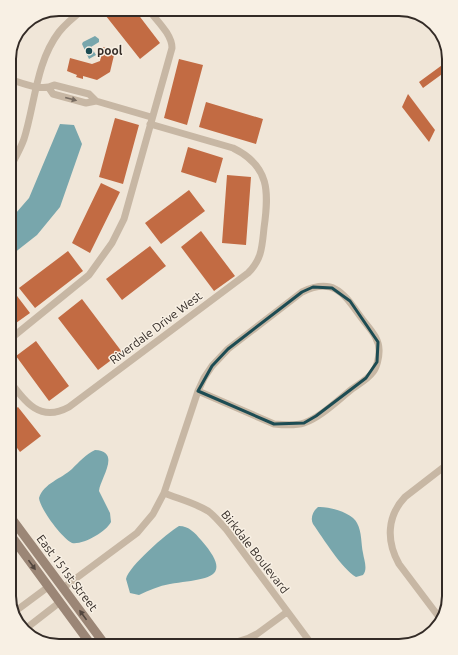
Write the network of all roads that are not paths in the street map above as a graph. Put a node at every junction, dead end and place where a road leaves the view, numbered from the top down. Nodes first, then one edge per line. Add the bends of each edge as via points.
1 (75, 16) edge
2 (153, 16) edge
3 (16, 81) edge
4 (36, 87) junction
5 (151, 121) junction
6 (16, 155) edge
7 (16, 334) edge
8 (16, 389) edge
9 (198, 392) junction
10 (442, 468) edge
11 (164, 493) junction
12 (16, 524) edge
13 (16, 543) edge
14 (48, 587) junction
15 (63, 588) junction
16 (60, 602) junction
17 (18, 609) edge
18 (287, 612) junction
19 (438, 615) edge
20 (28, 627) edge
21 (87, 639) edge
22 (101, 639) edge
23 (246, 639) edge
24 (308, 639) edge

1 - 4 street via 66,23 53,41
2 - 5 street via 172,46
3 - 4 street
4 - 5 street via 49,88 53,94 86,103 96,101
4 - 6 street via 23,140
5 - 7 street via 128,208 105,254 85,279
5 - 8 street, Riverdale Drive West via 233,148 252,160 260,171 267,193 262,249 256,265 60,412 52,414 36,409
9 - 9 street via 212,366 228,349 302,292 313,287 332,288 343,294 378,342 379,351 374,372 304,423 274,424
9 - 11 street
10 - 19 street via 405,497 394,510 389,528 391,547 399,564
11 - 15 street via 137,533
11 - 18 street, Birkdale Boulevard via 197,506 217,519
12 - 15 street, East 151st Street
13 -> 14 street, East 151st Street
14 - 16 street, East 151st Street
14 - 17 street
22 -> 15 street, East 151st Street
16 - 20 street
16 - 21 street, East 151st Street
18 - 23 street
18 - 24 street, Birkdale Boulevard

